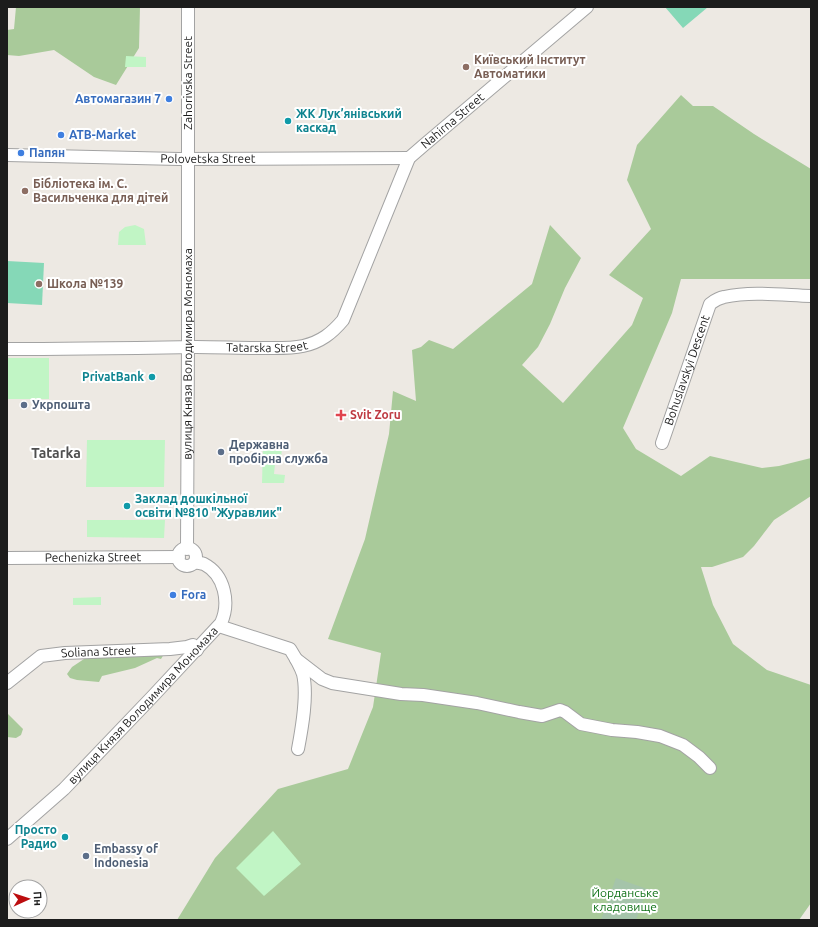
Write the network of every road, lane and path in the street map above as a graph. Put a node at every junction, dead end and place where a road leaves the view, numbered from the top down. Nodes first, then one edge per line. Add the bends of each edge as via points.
1 (188, 7) edge
2 (587, 7) edge
3 (7, 156) edge
4 (409, 158) junction
5 (188, 159) junction
6 (811, 296) edge
7 (188, 348) junction
8 (7, 349) edge
9 (662, 443) dead end
10 (183, 553) junction
11 (7, 558) edge
12 (219, 626) junction
13 (197, 650) junction
14 (296, 659) junction
15 (7, 683) edge
16 (298, 750) dead end
17 (710, 768) dead end
18 (7, 839) edge

1 - 5 street, Zahorivska Street
2 - 4 street, Nahirna Street
3 - 5 street, Polovetska Street
4 - 5 street, Polovetska Street
4 - 7 street, Tatarska Street via 342,320 327,336 303,346 292,347
5 - 7 street, вулиця Князя Володимира Мономаха
6 - 9 street, Bohuslavskyi Descent via 752,294 723,297 710,304
7 - 8 street, Tatarska Street
7 - 10 street, вулиця Князя Володимира Мономаха
10 - 11 street, Pechenizka Street
10 - 12 street, вулиця Князя Володимира Мономаха via 180,562 186,566 195,562 203,564 213,571 220,581 226,604 225,615
12 - 13 street, вулиця Князя Володимира Мономаха
12 - 14 street via 290,649
13 - 15 street, Soliana Street via 193,645 170,649 41,656
13 - 18 street, вулиця Князя Володимира Мономаха via 64,789
14 - 16 street via 308,690
14 - 17 street via 332,683 422,695 542,716 560,710 581,724 660,736 683,745

